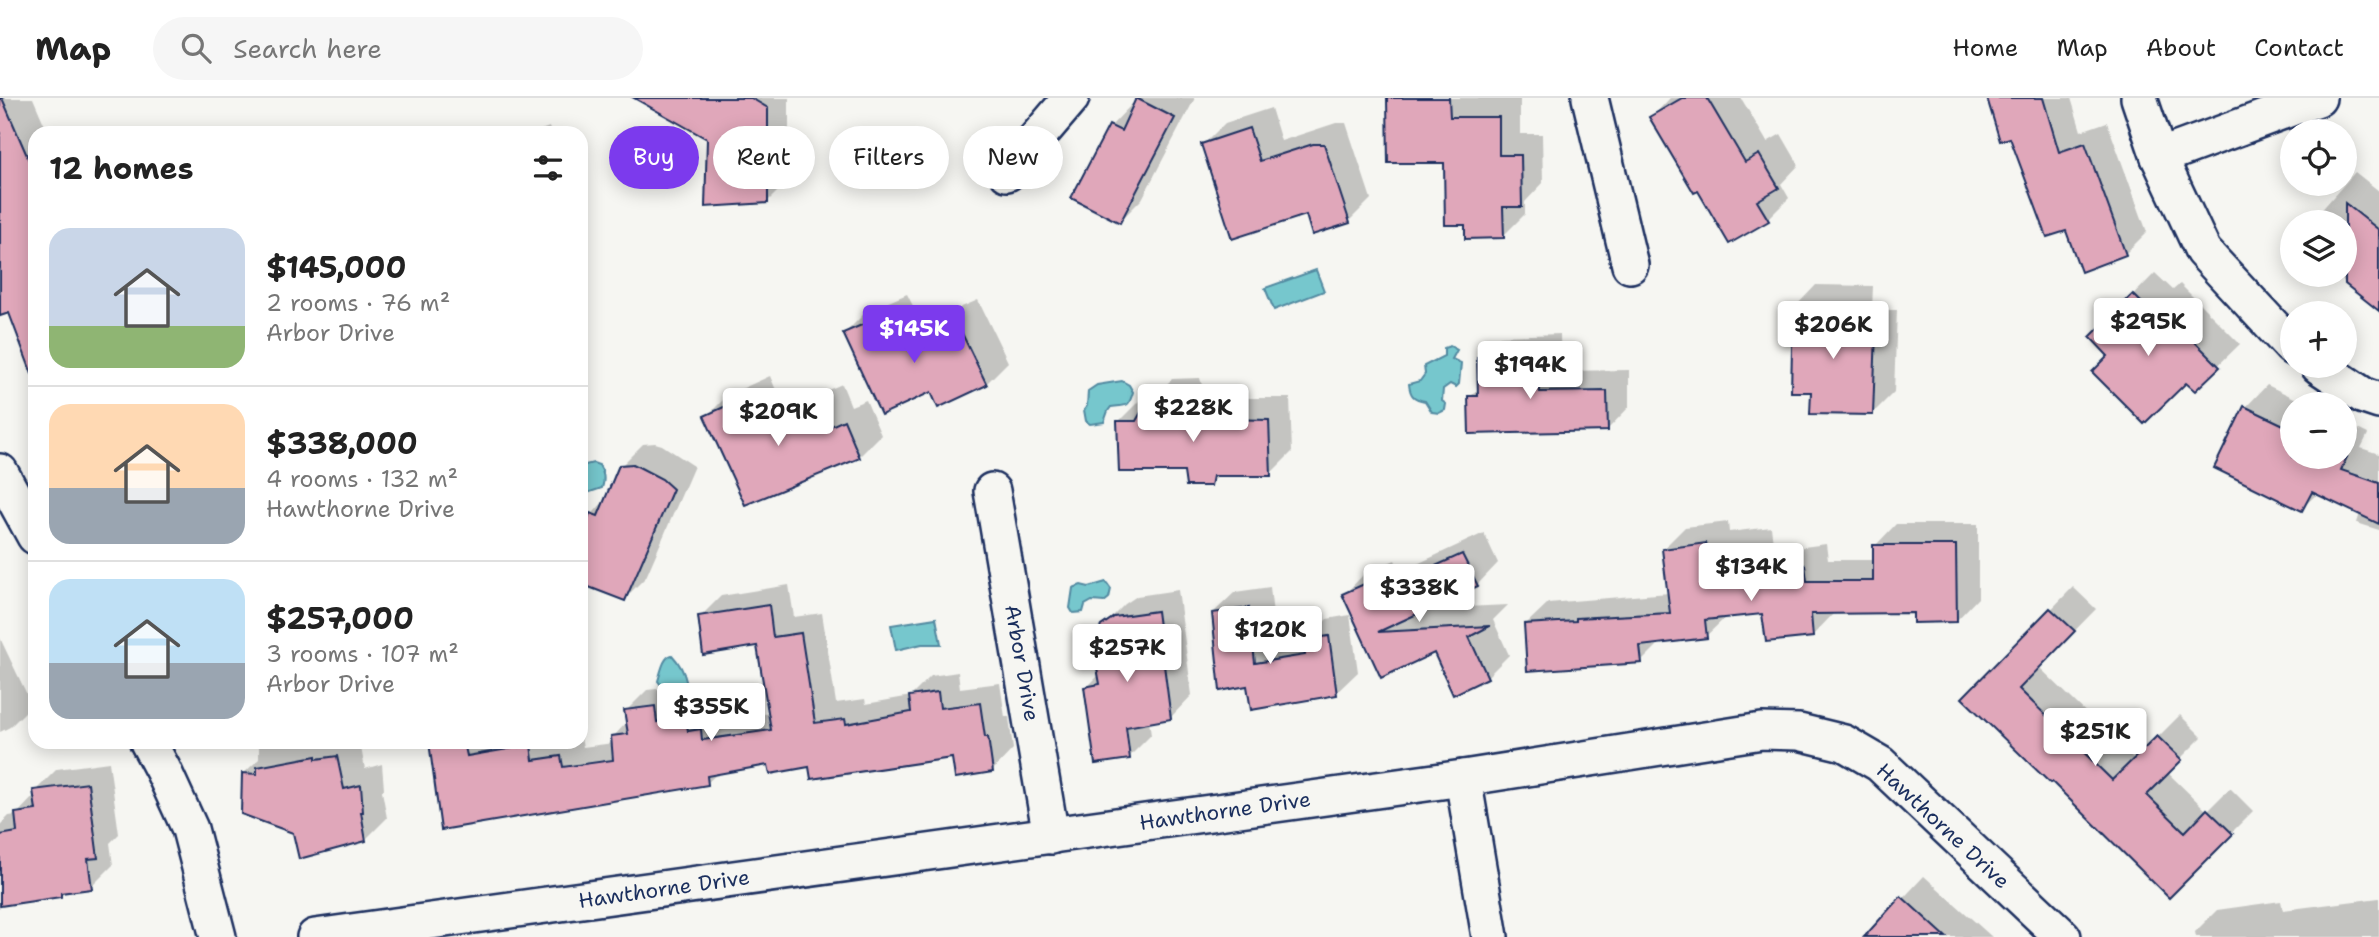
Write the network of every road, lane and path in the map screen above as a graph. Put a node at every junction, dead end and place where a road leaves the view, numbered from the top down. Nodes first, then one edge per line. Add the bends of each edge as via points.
1 (1071, 98) edge
2 (1590, 98) edge
3 (2139, 98) edge
4 (2318, 98) edge
5 (1047, 126) edge
6 (2159, 157) junction
7 (1630, 265) dead end
8 (2280, 334) edge
9 (2337, 378) edge
10 (2379, 401) edge
11 (0, 472) edge
12 (992, 491) dead end
13 (28, 523) edge
14 (152, 749) edge
15 (1463, 778) junction
16 (1051, 836) junction
17 (218, 937) edge
18 (314, 937) edge
19 (1490, 937) edge
20 (2063, 937) edge

1 - 5 street
2 - 7 street
3 - 6 street
4 - 6 street
6 - 8 street via 2203,251
9 - 10 street
11 - 13 street
12 - 16 street, Arbor Drive
14 - 17 street via 190,829
15 - 16 street, Hawthorne Drive
15 - 19 street
15 - 20 street, Hawthorne Drive via 1762,731 1799,732 1844,743 1880,764
16 - 18 street, Hawthorne Drive

